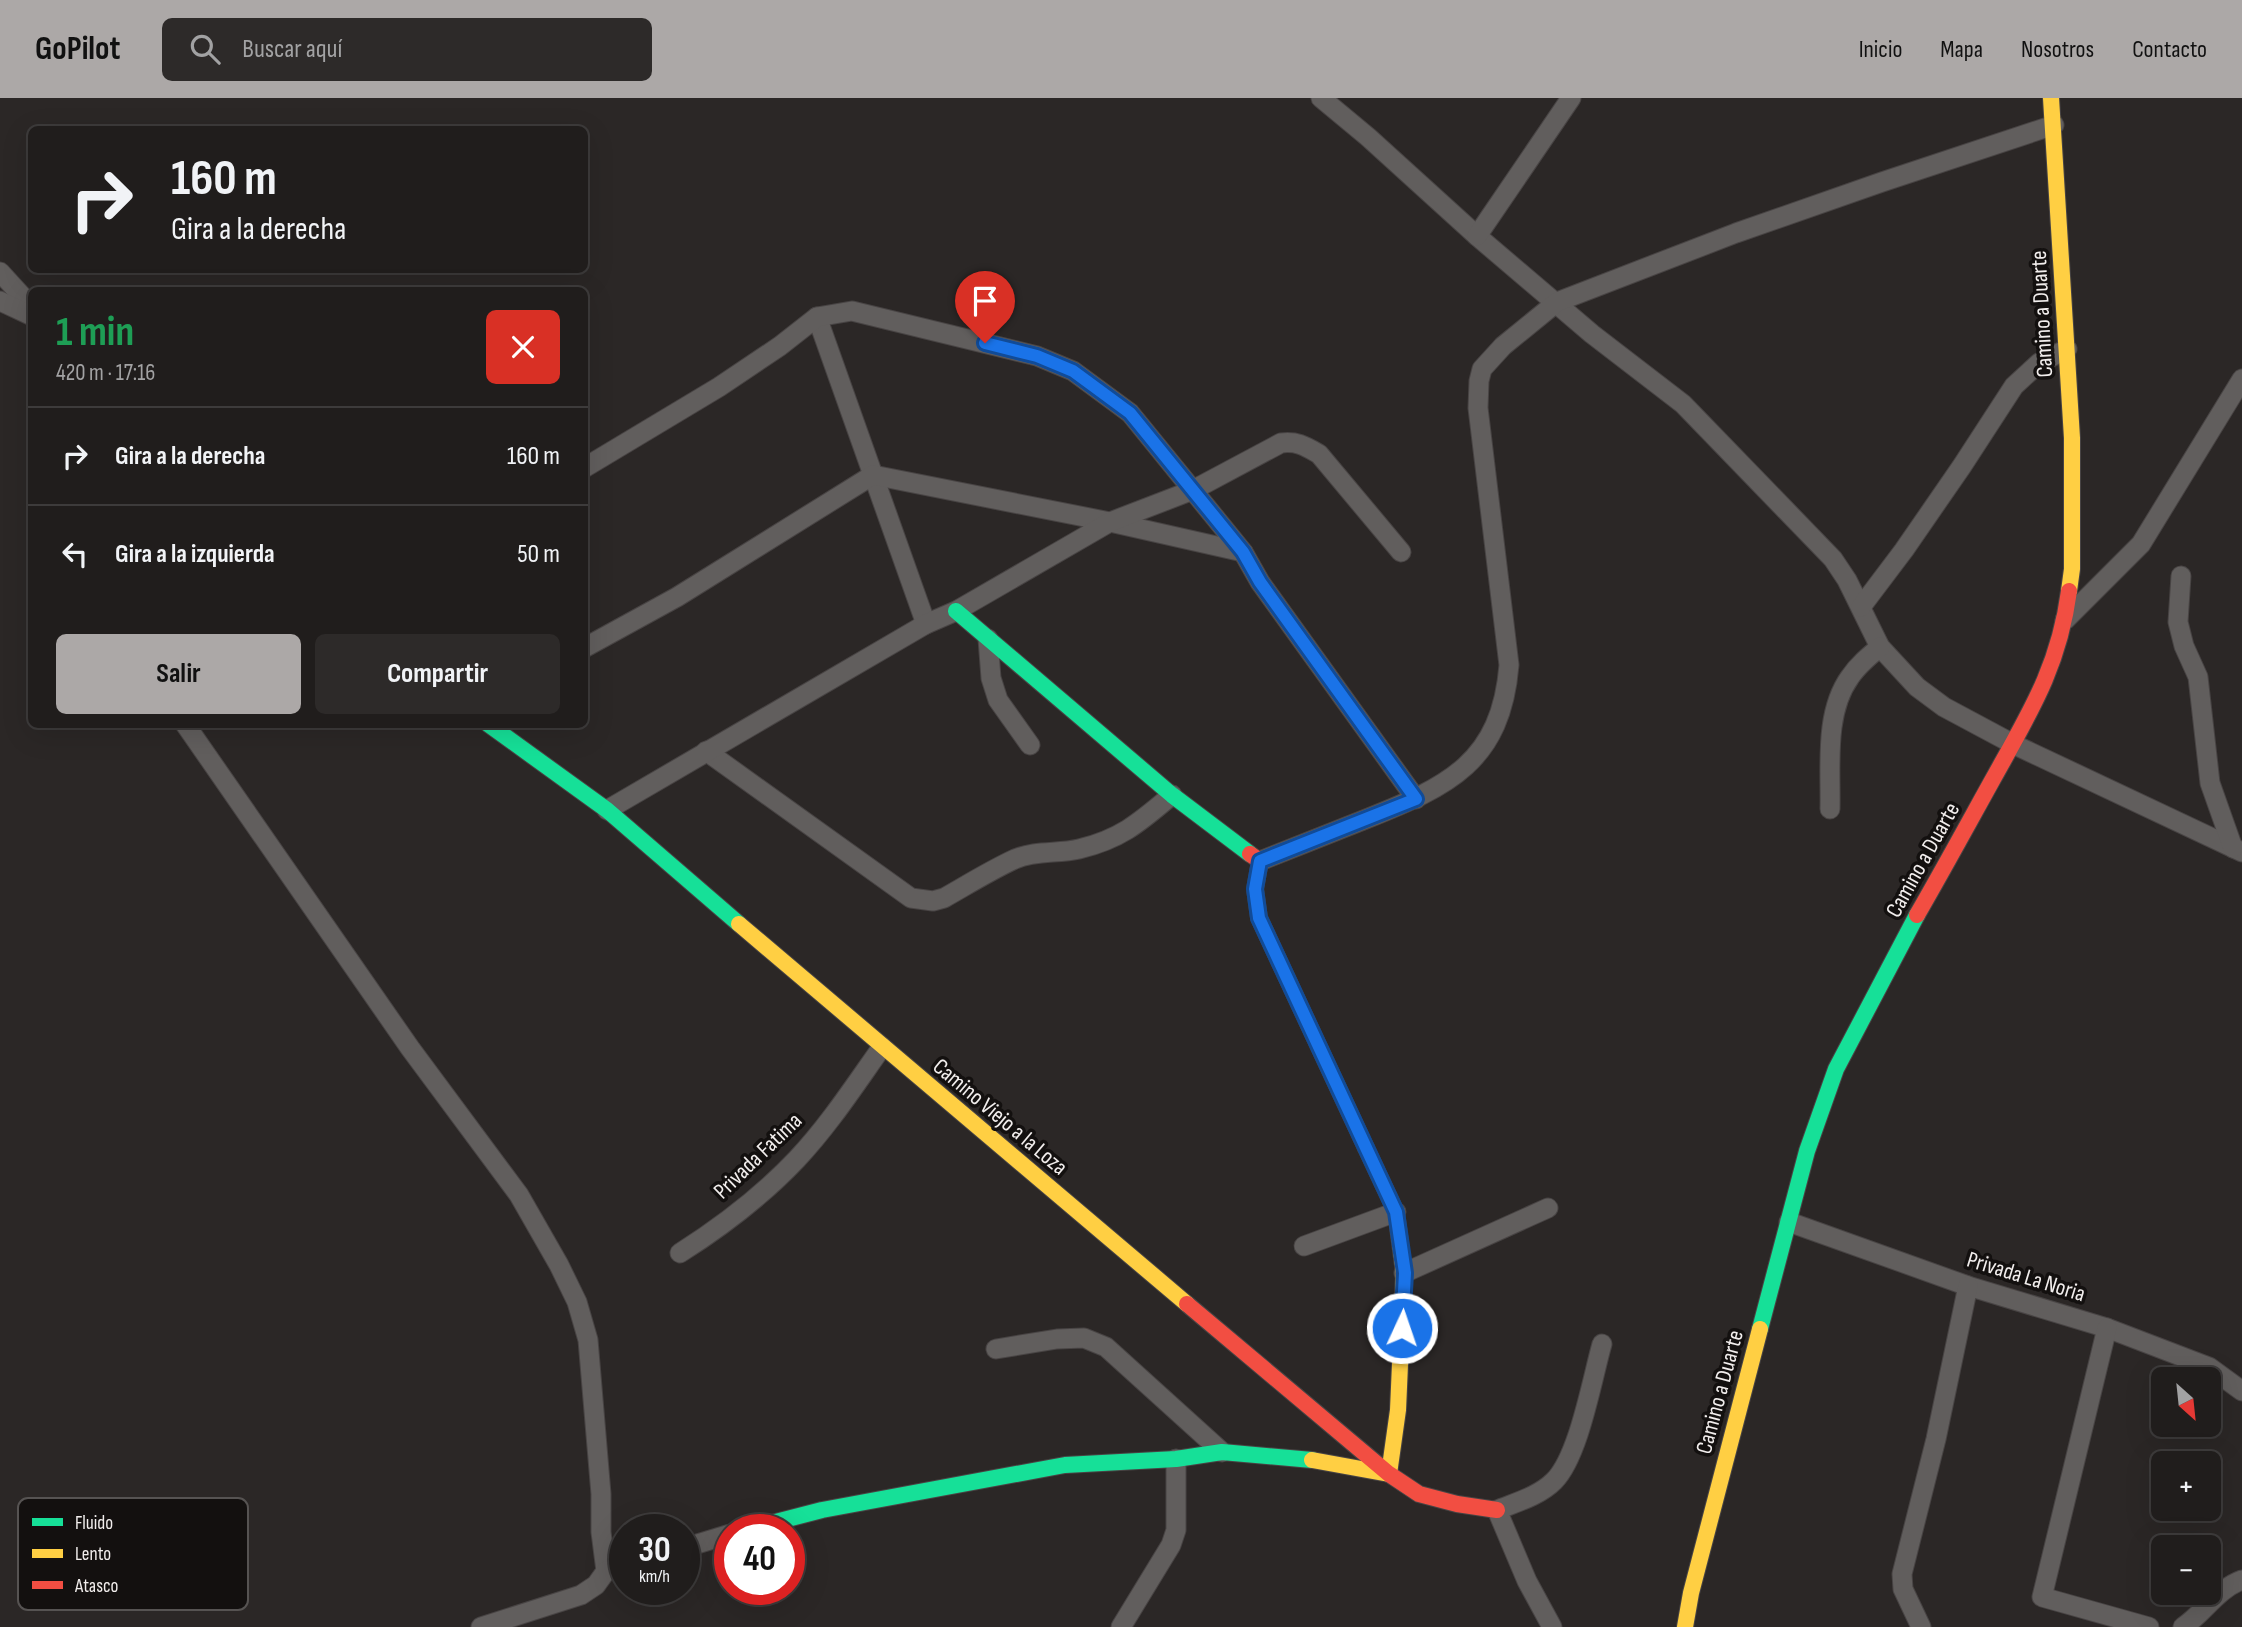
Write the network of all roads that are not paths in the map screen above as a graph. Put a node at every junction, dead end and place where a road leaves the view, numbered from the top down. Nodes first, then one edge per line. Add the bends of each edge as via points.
1 (1321, 98) edge
2 (1571, 98) edge
3 (2051, 98) edge
4 (2054, 125) junction
5 (1477, 236) junction
6 (0, 272) edge
7 (0, 301) edge
8 (1557, 302) junction
9 (28, 303) edge
10 (28, 314) edge
11 (817, 317) junction
12 (2067, 349) junction
13 (2242, 379) edge
14 (588, 465) edge
15 (873, 475) junction
16 (1193, 490) junction
17 (1110, 522) junction
18 (1243, 552) junction
19 (1401, 552) dead end
20 (2180, 576) dead end
21 (1861, 607) junction
22 (956, 611) junction
23 (2065, 620) junction
24 (926, 624) junction
25 (988, 639) junction
26 (588, 646) edge
27 (1880, 647) junction
28 (189, 728) edge
29 (494, 728) edge
30 (1030, 744) dead end
31 (2014, 745) junction
32 (706, 751) junction
33 (1172, 795) junction
34 (1416, 799) junction
35 (1830, 809) dead end
36 (607, 810) junction
37 (2238, 850) edge
38 (1260, 861) junction
39 (882, 1048) junction
40 (1548, 1208) dead end
41 (1396, 1212) junction
42 (1789, 1222) junction
43 (1304, 1246) dead end
44 (680, 1253) dead end
45 (1405, 1273) junction
46 (1968, 1286) junction
47 (2107, 1328) junction
48 (1601, 1344) dead end
49 (996, 1349) dead end
50 (2242, 1391) edge
51 (1222, 1452) junction
52 (1176, 1459) junction
53 (1389, 1474) junction
54 (1497, 1510) junction
55 (805, 1518) edge
56 (609, 1553) edge
57 (609, 1573) edge
58 (2242, 1580) edge
59 (507, 1623) edge
60 (481, 1627) edge
61 (1121, 1627) edge
62 (1552, 1627) edge
63 (1685, 1627) edge
64 (1922, 1627) edge
65 (2149, 1627) edge
66 (2183, 1627) edge

1 - 5 street
2 - 5 street
3 - 4 street, Camino a Duarte
4 - 8 street via 1748,229
4 - 12 street, Camino a Duarte
5 - 8 street
6 - 9 street
7 - 10 street
8 - 21 street via 1683,404 1833,559
8 - 34 street via 1503,346 1482,369 1479,381 1478,408 1509,665 1504,705 1488,739 1471,760 1447,782
11 - 14 street via 719,387
11 - 15 street
11 - 16 street via 852,311 1037,356 1073,371 1130,413
12 - 21 street via 2039,363 2014,386
12 - 23 street, Camino a Duarte via 2073,526
13 - 23 street via 2141,544
15 - 17 street
15 - 24 street
15 - 26 street via 677,597
16 - 17 street
16 - 18 street
16 - 19 street via 1293,441 1319,454
17 - 18 street
17 - 22 street
18 - 34 street
20 - 37 street via 2178,622 2198,677 2210,783
21 - 27 street
22 - 24 street
22 - 25 street
23 - 31 street, Camino a Duarte via 2052,666
24 - 32 street
25 - 30 street via 998,700
25 - 33 street
27 - 31 street via 1917,687 1944,707
27 - 35 street via 1848,679 1838,700 1832,729
28 - 56 street via 519,1195 559,1265 588,1340 601,1532
29 - 36 street, Camino Viejo a la Loza
31 - 37 street
31 - 42 street, Camino a Duarte via 1836,1069 1807,1151
32 - 33 street via 911,898 933,901 1016,859 1113,838
32 - 36 street
33 - 38 street
34 - 38 street
36 - 39 street, Camino Viejo a la Loza
38 - 41 street via 1255,889 1259,918
39 - 44 street, Privada Fatima via 796,1160 711,1234
39 - 53 street, Camino Viejo a la Loza
40 - 45 street
41 - 43 street
41 - 45 street
42 - 46 street, Privada La Noria
42 - 63 street, Camino a Duarte
45 - 53 street via 1398,1410
46 - 47 street, Privada La Noria
46 - 64 street via 1902,1574 1903,1589
47 - 50 street, Privada La Noria via 2209,1367
47 - 65 street via 2042,1597
48 - 54 street via 1566,1464 1537,1494
49 - 51 street via 1084,1338 1126,1364
51 - 52 street
51 - 53 street via 1323,1461
52 - 55 street via 1039,1469
52 - 61 street via 1176,1530
53 - 54 street, Camino Viejo a la Loza via 1419,1494
54 - 62 street
57 - 59 street via 581,1595
58 - 66 street via 2216,1595
59 - 60 street

